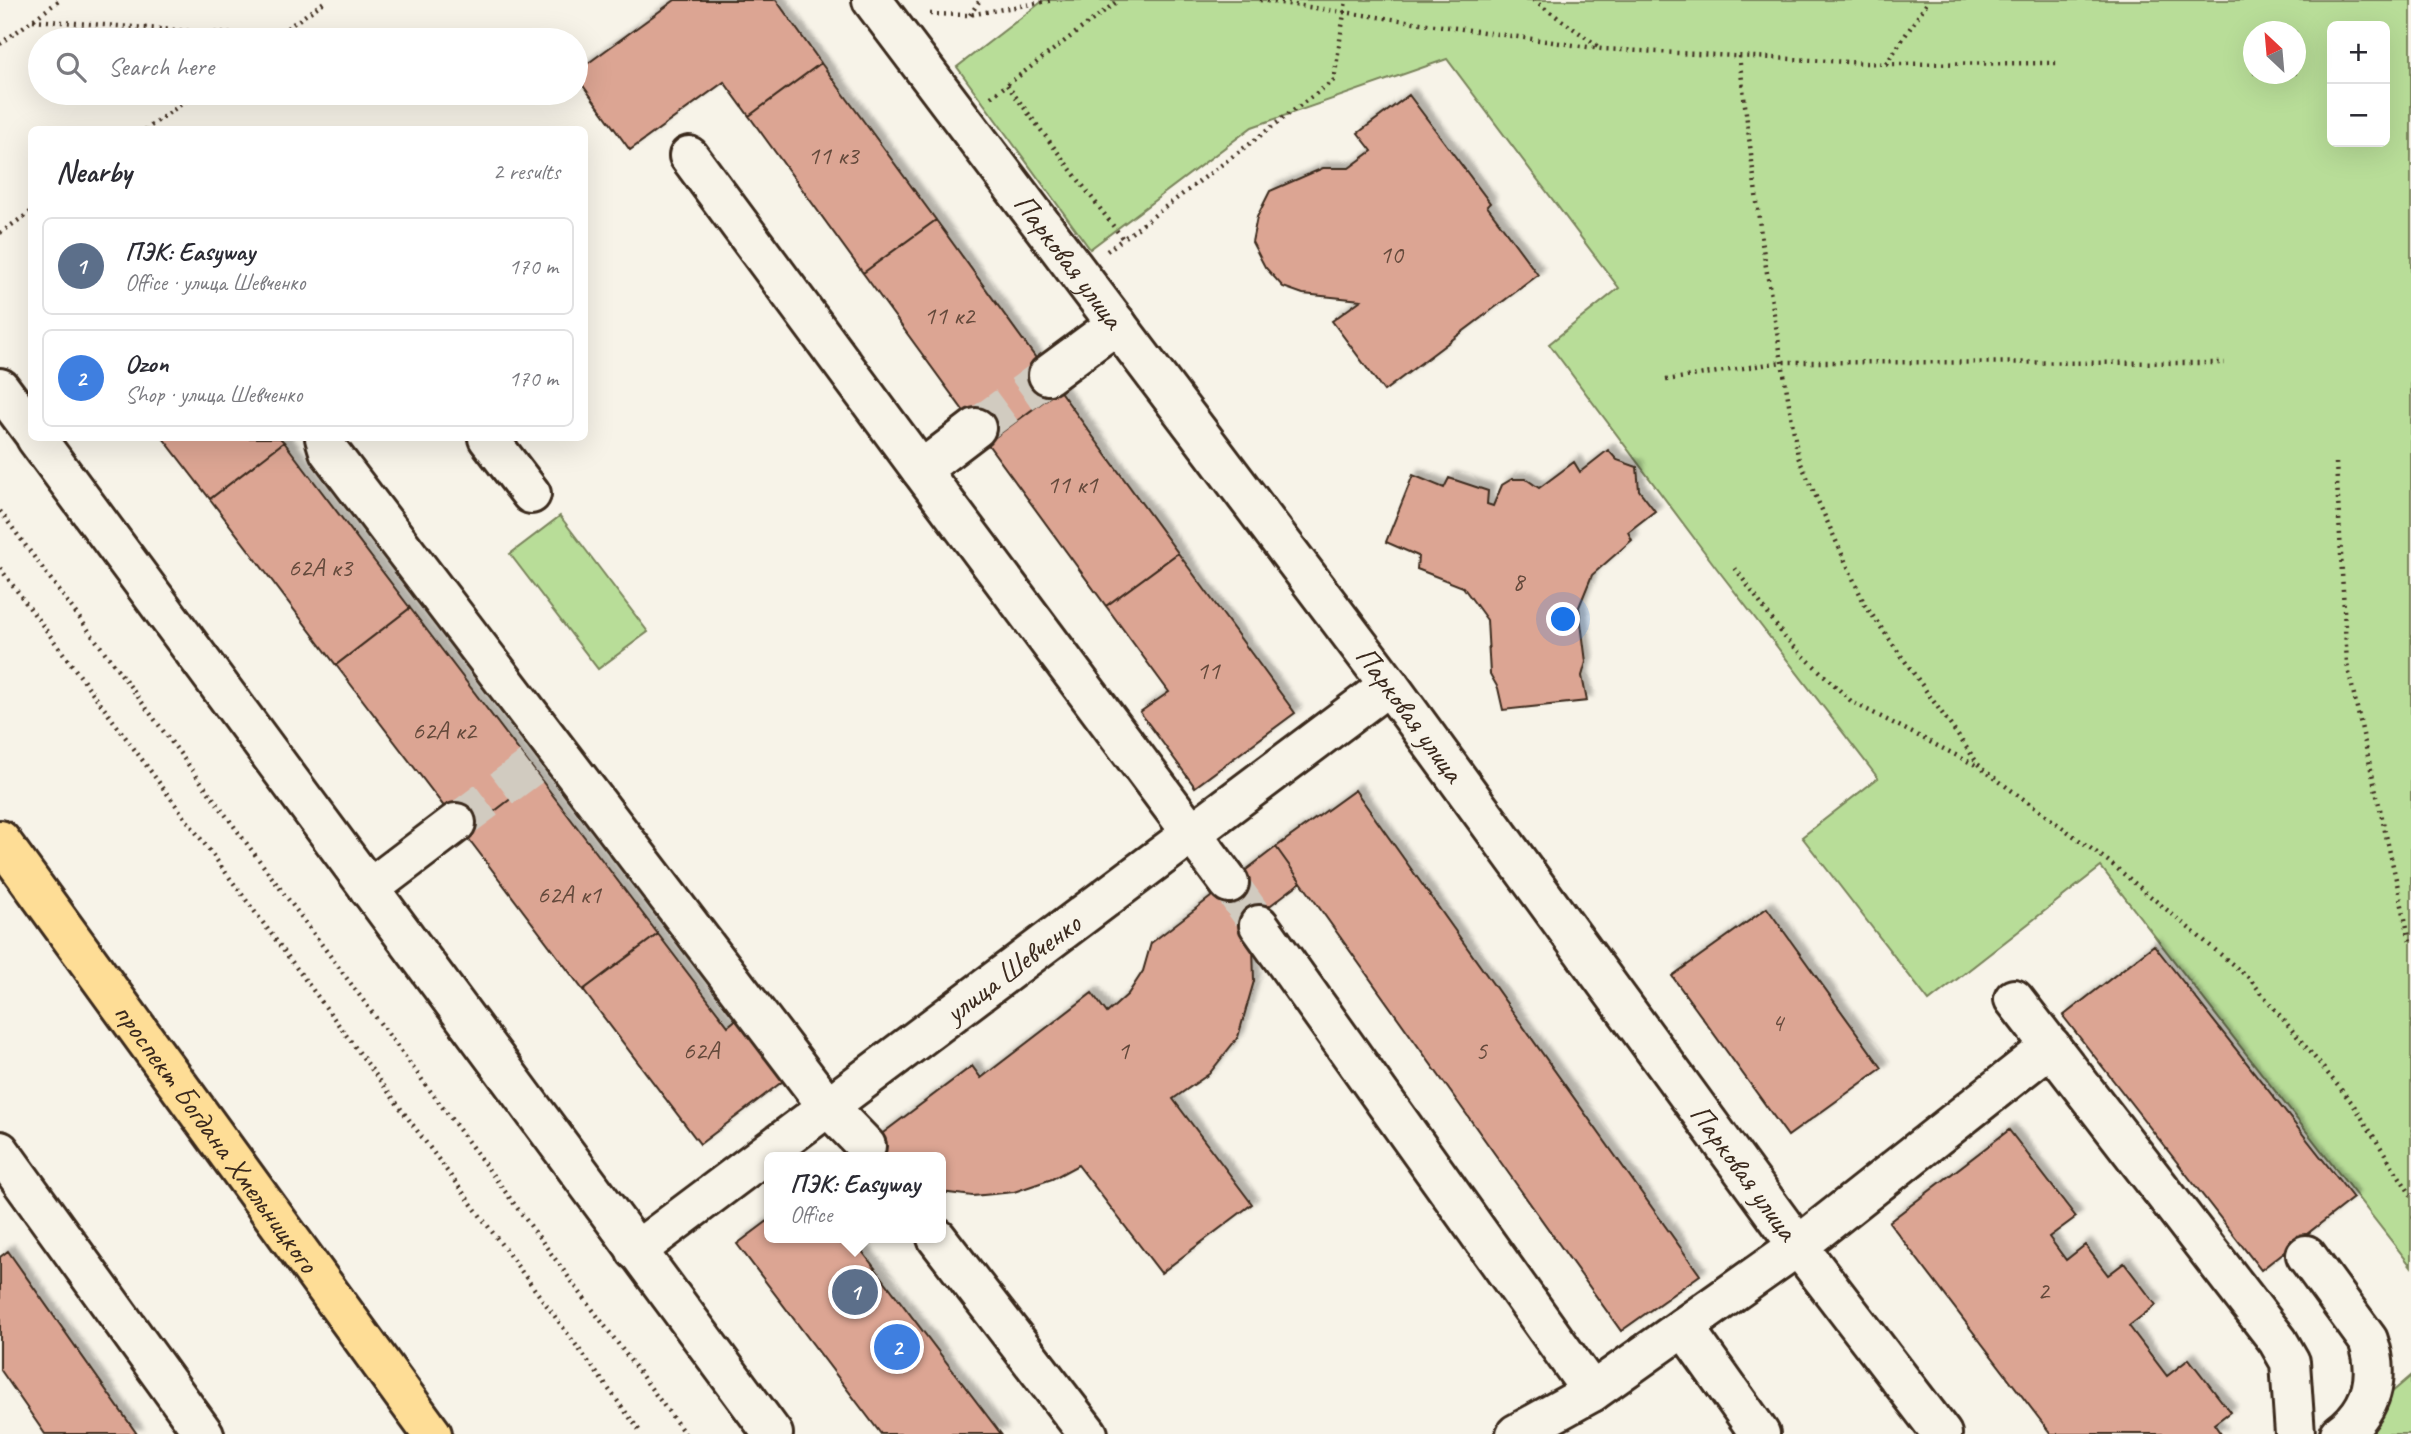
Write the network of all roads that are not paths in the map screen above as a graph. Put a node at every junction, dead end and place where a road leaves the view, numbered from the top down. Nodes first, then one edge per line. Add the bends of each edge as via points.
1 (872, 0) edge
2 (689, 156) dead end
3 (1117, 324) junction
4 (1048, 375) tunnel mouth
5 (0, 388) edge
6 (28, 426) edge
7 (976, 428) tunnel mouth
8 (38, 441) edge
9 (326, 441) edge
10 (490, 441) edge
11 (921, 470) junction
12 (531, 494) dead end
13 (1389, 685) junction
14 (456, 823) tunnel mouth
15 (1191, 834) junction
16 (0, 840) edge
17 (1229, 883) tunnel mouth
18 (369, 889) junction
19 (1259, 925) tunnel mouth
20 (2014, 999) dead end
21 (2051, 1046) junction
22 (828, 1107) junction
23 (866, 1146) dead end
24 (0, 1151) edge
25 (768, 1152) edge
26 (764, 1155) edge
27 (941, 1243) edge
28 (1798, 1246) junction
29 (636, 1251) junction
30 (2305, 1255) dead end
31 (1684, 1327) junction
32 (1592, 1392) junction
33 (204, 1434) edge
34 (432, 1434) edge
35 (773, 1434) edge
36 (1088, 1434) edge
37 (1516, 1434) edge
38 (1760, 1434) edge
39 (1942, 1434) edge
40 (2295, 1434) edge
41 (2340, 1434) edge

1 - 3 street, Парковая улица
2 - 11 street
3 - 4 street
3 - 13 street, Парковая улица
5 - 6 street
7 - 11 street
8 - 18 street
9 - 22 street via 543,758
10 - 12 street
11 - 15 street
13 - 15 street, улица Шевченко
13 - 28 street, Парковая улица
14 - 18 street
15 - 17 street
15 - 22 street, улица Шевченко
16 - 34 main road, проспект Богдана Хмельницкого
18 - 29 street
19 - 32 street
20 - 21 street
21 - 28 street
21 - 40 street via 2278,1341 2290,1362
22 - 23 street
22 - 25 street, улица Шевченко
24 - 33 street
26 - 29 street, улица Шевченко
27 - 36 street
28 - 31 street
28 - 39 street, Парковая улица
29 - 35 street
30 - 41 street via 2368,1340 2374,1356 2375,1384 2356,1422
31 - 32 street
31 - 38 street
32 - 37 street

